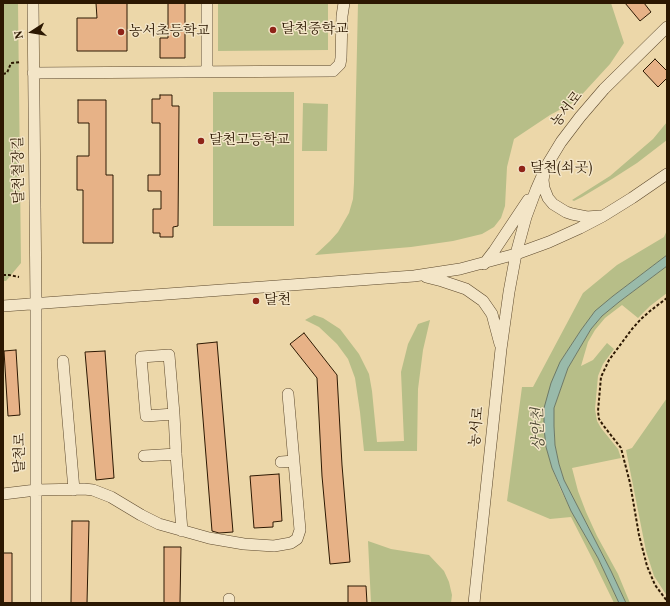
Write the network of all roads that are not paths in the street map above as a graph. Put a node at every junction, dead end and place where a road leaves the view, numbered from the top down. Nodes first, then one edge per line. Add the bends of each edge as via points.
1 (33, 3) edge
2 (207, 3) edge
3 (344, 3) edge
4 (667, 27) edge
5 (207, 72) junction
6 (33, 74) junction
7 (544, 171) junction
8 (667, 174) edge
9 (653, 185) junction
10 (667, 185) edge
11 (536, 190) junction
12 (603, 216) junction
13 (516, 254) junction
14 (484, 264) junction
15 (414, 276) junction
16 (36, 304) junction
17 (3, 306) edge
18 (501, 349) junction
19 (63, 361) dead end
20 (288, 394) dead end
21 (174, 414) junction
22 (176, 454) junction
23 (144, 456) dead end
24 (294, 461) junction
25 (281, 462) dead end
26 (36, 490) junction
27 (74, 490) junction
28 (3, 494) edge
29 (182, 531) junction
30 (36, 603) edge
31 (474, 603) edge

1 - 6 street, 달천철장길
2 - 5 street
3 - 5 street via 342,58 333,71
4 - 7 street, 농서로 via 604,89 580,117
5 - 6 street
6 - 16 street, 달천철장길
7 - 11 street, 농서로
7 - 12 street via 544,188 553,204 572,214 586,217
8 - 9 street
9 - 10 street
9 - 12 street
11 - 13 street, 농서로
11 - 14 street
12 - 13 street via 549,242
13 - 14 street
13 - 18 street, 농서로
14 - 15 street
15 - 16 street
15 - 18 street via 466,289 483,301 492,314
16 - 17 street
16 - 26 street, 달천로
18 - 31 street, 농서로
19 - 27 street
20 - 24 street
21 - 21 street via 146,416 141,357 169,355
21 - 22 street
22 - 23 street
22 - 29 street
24 - 25 street
24 - 29 street via 300,530 295,541 279,546 233,543
26 - 27 street
26 - 28 street
26 - 30 street, 달천로
27 - 29 street via 84,489 103,493 159,524

